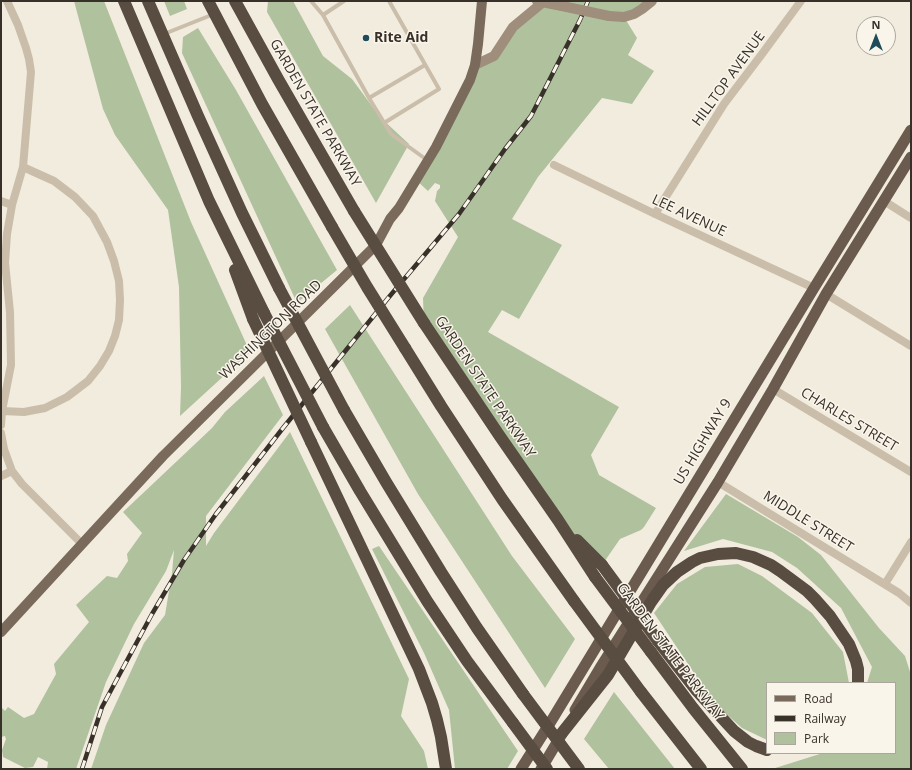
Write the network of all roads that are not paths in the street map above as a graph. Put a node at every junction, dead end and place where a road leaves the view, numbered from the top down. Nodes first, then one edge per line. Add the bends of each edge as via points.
1 (7, 1) edge
2 (124, 1) edge
3 (148, 1) edge
4 (208, 1) edge
5 (235, 1) edge
6 (311, 1) edge
7 (344, 1) edge
8 (389, 1) edge
9 (482, 1) edge
10 (652, 1) edge
11 (801, 1) edge
12 (539, 2) edge
13 (214, 14) junction
14 (323, 15) junction
15 (162, 34) junction
16 (425, 65) junction
17 (475, 65) junction
18 (369, 98) junction
19 (384, 123) junction
20 (911, 130) edge
21 (911, 157) edge
22 (428, 161) junction
23 (554, 166) dead end
24 (22, 167) junction
25 (1, 201) edge
26 (884, 201) junction
27 (12, 205) junction
28 (655, 214) junction
29 (911, 218) edge
30 (814, 288) junction
31 (826, 294) junction
32 (259, 316) junction
33 (911, 346) edge
34 (773, 389) junction
35 (2, 411) edge
36 (1, 425) edge
37 (1, 433) edge
38 (12, 471) junction
39 (911, 472) edge
40 (1, 476) edge
41 (718, 482) junction
42 (558, 520) junction
43 (911, 542) edge
44 (82, 544) junction
45 (885, 584) junction
46 (911, 603) edge
47 (1, 632) edge
48 (858, 682) edge
49 (562, 733) junction
50 (766, 750) edge
51 (446, 769) edge
52 (521, 769) edge
53 (540, 769) edge
54 (547, 769) edge
55 (579, 769) edge
56 (701, 769) edge
57 (742, 769) edge

1 - 24 street via 26,48 31,72
2 - 32 highway
3 - 15 highway
4 - 13 highway
5 - 42 highway, GARDEN STATE PARKWAY, bridge via 354,211 424,323
6 - 14 lane
7 - 14 lane
8 - 16 lane
9 - 17 main road, WASHINGTON ROAD
10 - 12 main road, bridge via 642,10 624,17
11 - 28 street, HILLTOP AVENUE via 724,104
12 - 17 main road via 512,27 494,56
13 - 15 lane
13 - 56 highway, bridge via 332,227 441,406 502,499 574,601
14 - 18 lane
15 - 55 highway, bridge via 233,193 279,288 344,410 433,560 477,628
16 - 18 lane
16 - 19 lane via 439,89
17 - 22 main road, WASHINGTON ROAD via 461,99
18 - 19 lane
19 - 22 lane via 391,134
20 - 30 highway, US HIGHWAY 9
21 - 26 highway
22 - 44 main road, WASHINGTON ROAD via 376,245 163,456
23 - 28 street, LEE AVENUE
24 - 27 street
24 - 35 street via 54,181 75,197 93,216 107,242 119,281 119,320 109,351 83,385 45,408 24,412
25 - 27 street
26 - 29 street
26 - 31 highway
27 - 35 street via 5,263 10,312 11,365
28 - 30 street, LEE AVENUE
30 - 52 highway, US HIGHWAY 9
31 - 33 street
31 - 34 highway
32 - 51 highway, bridge via 311,442 419,669 437,720
32 - 54 highway, bridge via 360,491 435,613
34 - 39 street, CHARLES STREET
34 - 41 highway
35 - 36 street
37 - 38 street
38 - 40 street
38 - 44 street
41 - 45 street, MIDDLE STREET
41 - 49 highway via 600,668
42 - 50 highway, bridge via 602,565 697,691 734,731 752,744
42 - 57 highway, GARDEN STATE PARKWAY, bridge via 595,577
43 - 45 street
44 - 47 main road, WASHINGTON ROAD
45 - 46 street, MIDDLE STREET
48 - 49 highway via 858,669 849,644 830,616 807,591 771,565 753,557 736,553 718,554 688,564 663,585 608,675
49 - 53 highway

